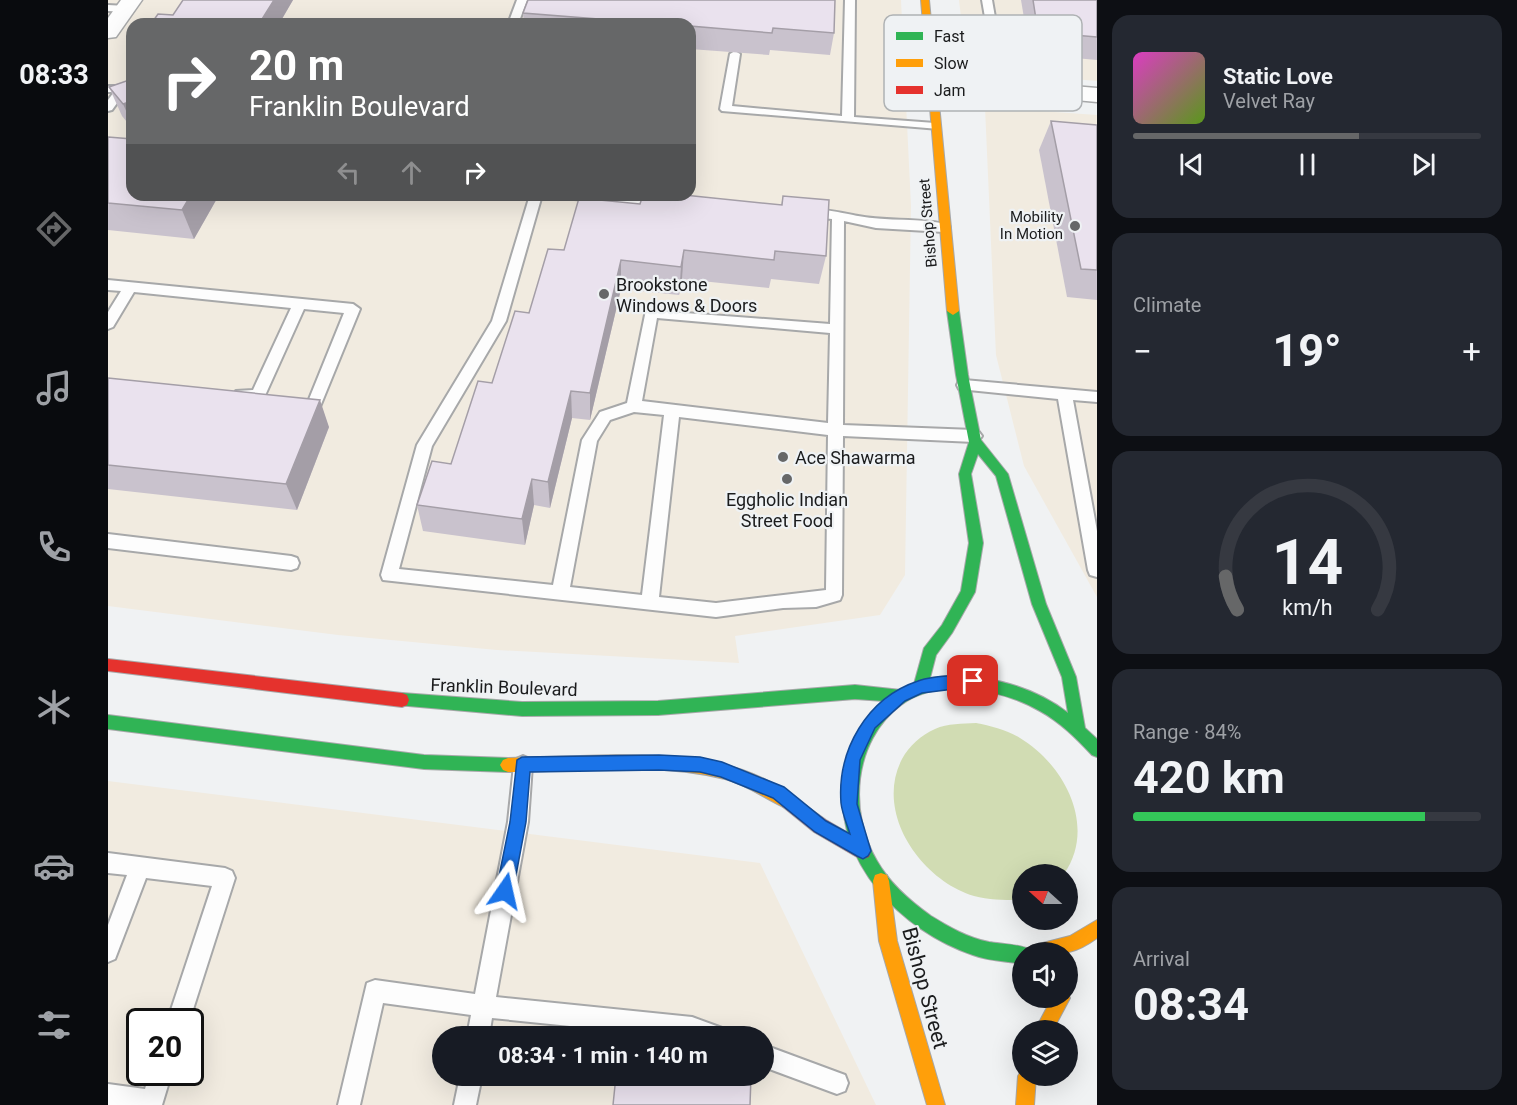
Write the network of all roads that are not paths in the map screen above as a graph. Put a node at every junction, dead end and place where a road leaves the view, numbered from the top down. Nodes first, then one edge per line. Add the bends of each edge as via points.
1 (522, 0) edge
2 (850, 0) edge
3 (925, 0) edge
4 (987, 0) edge
5 (122, 6) edge
6 (926, 15) edge
7 (990, 15) edge
8 (515, 18) edge
9 (108, 32) edge
10 (735, 54) dead end
11 (108, 89) edge
12 (126, 89) edge
13 (126, 90) edge
14 (1082, 94) edge
15 (1097, 95) edge
16 (108, 108) edge
17 (934, 111) edge
18 (848, 119) junction
19 (935, 127) junction
20 (534, 201) edge
21 (651, 201) edge
22 (677, 203) edge
23 (792, 212) edge
24 (838, 216) junction
25 (944, 228) junction
26 (108, 285) edge
27 (130, 287) junction
28 (300, 303) junction
29 (108, 324) edge
30 (836, 329) junction
31 (964, 385) junction
32 (225, 393) edge
33 (1064, 394) junction
34 (1097, 398) edge
35 (634, 406) junction
36 (672, 411) junction
37 (308, 419) edge
38 (836, 430) junction
39 (974, 439) junction
40 (108, 541) edge
41 (291, 563) dead end
42 (1096, 570) edge
43 (560, 593) junction
44 (650, 603) junction
45 (108, 665) edge
46 (921, 686) junction
47 (899, 696) junction
48 (108, 723) edge
49 (1078, 728) junction
50 (1097, 750) edge
51 (522, 765) junction
52 (863, 851) junction
53 (108, 863) edge
54 (140, 867) junction
55 (881, 881) junction
56 (1097, 928) edge
57 (1077, 942) edge
58 (108, 952) edge
59 (1012, 953) edge
60 (483, 1006) junction
61 (183, 1008) edge
62 (480, 1026) edge
63 (673, 1026) edge
64 (774, 1060) edge
65 (837, 1083) dead end
66 (156, 1086) edge
67 (469, 1086) edge
68 (1026, 1086) edge
69 (108, 1095) edge
70 (151, 1103) edge
71 (349, 1105) edge
72 (465, 1105) edge
73 (936, 1105) edge
74 (1025, 1105) edge

1 - 8 lane
2 - 18 lane
3 - 6 main road, Bishop Street
4 - 7 lane
5 - 9 street
10 - 18 lane via 726,109
11 - 12 lane
13 - 16 lane
14 - 15 street
17 - 19 main road, Bishop Street
18 - 19 lane
19 - 25 main road, Bishop Street
20 - 43 lane via 499,321 425,445 389,575
21 - 22 lane
23 - 24 lane
24 - 25 lane via 876,224
24 - 30 lane
25 - 31 main road, Bishop Street
26 - 27 lane
27 - 28 lane
27 - 29 lane
28 - 32 lane via 258,396
28 - 37 lane via 353,309
30 - 35 lane via 651,313
30 - 38 lane
31 - 33 lane
31 - 39 main road, Bishop Street
33 - 34 lane
33 - 42 lane
35 - 36 lane
35 - 43 lane via 605,416 590,440
36 - 38 lane
36 - 44 lane
38 - 39 lane
38 - 44 lane via 834,595 716,610
39 - 46 main road, Bishop Street via 965,474 976,543 974,566 968,592 929,653
39 - 49 main road, Bishop Street via 1002,474 1039,604 1069,676
40 - 41 lane
43 - 44 lane
45 - 47 main road, Franklin Boulevard via 384,699 522,709 658,708 855,692
46 - 47 main road
46 - 49 main road via 973,681 1028,695
47 - 52 main road via 869,723 852,760 849,804
48 - 51 main road via 424,762
49 - 50 main road
51 - 52 main road via 659,763 722,770 778,793 820,826
51 - 60 lane via 518,822
52 - 55 main road
53 - 54 lane
54 - 58 lane
54 - 61 lane via 225,878
55 - 59 main road via 921,921 971,946
55 - 73 main road, Bishop Street via 888,941
56 - 57 main road
60 - 62 lane
60 - 63 lane
60 - 71 lane via 375,991
64 - 65 lane
66 - 70 lane
67 - 72 lane
68 - 74 main road
69 - 70 lane

